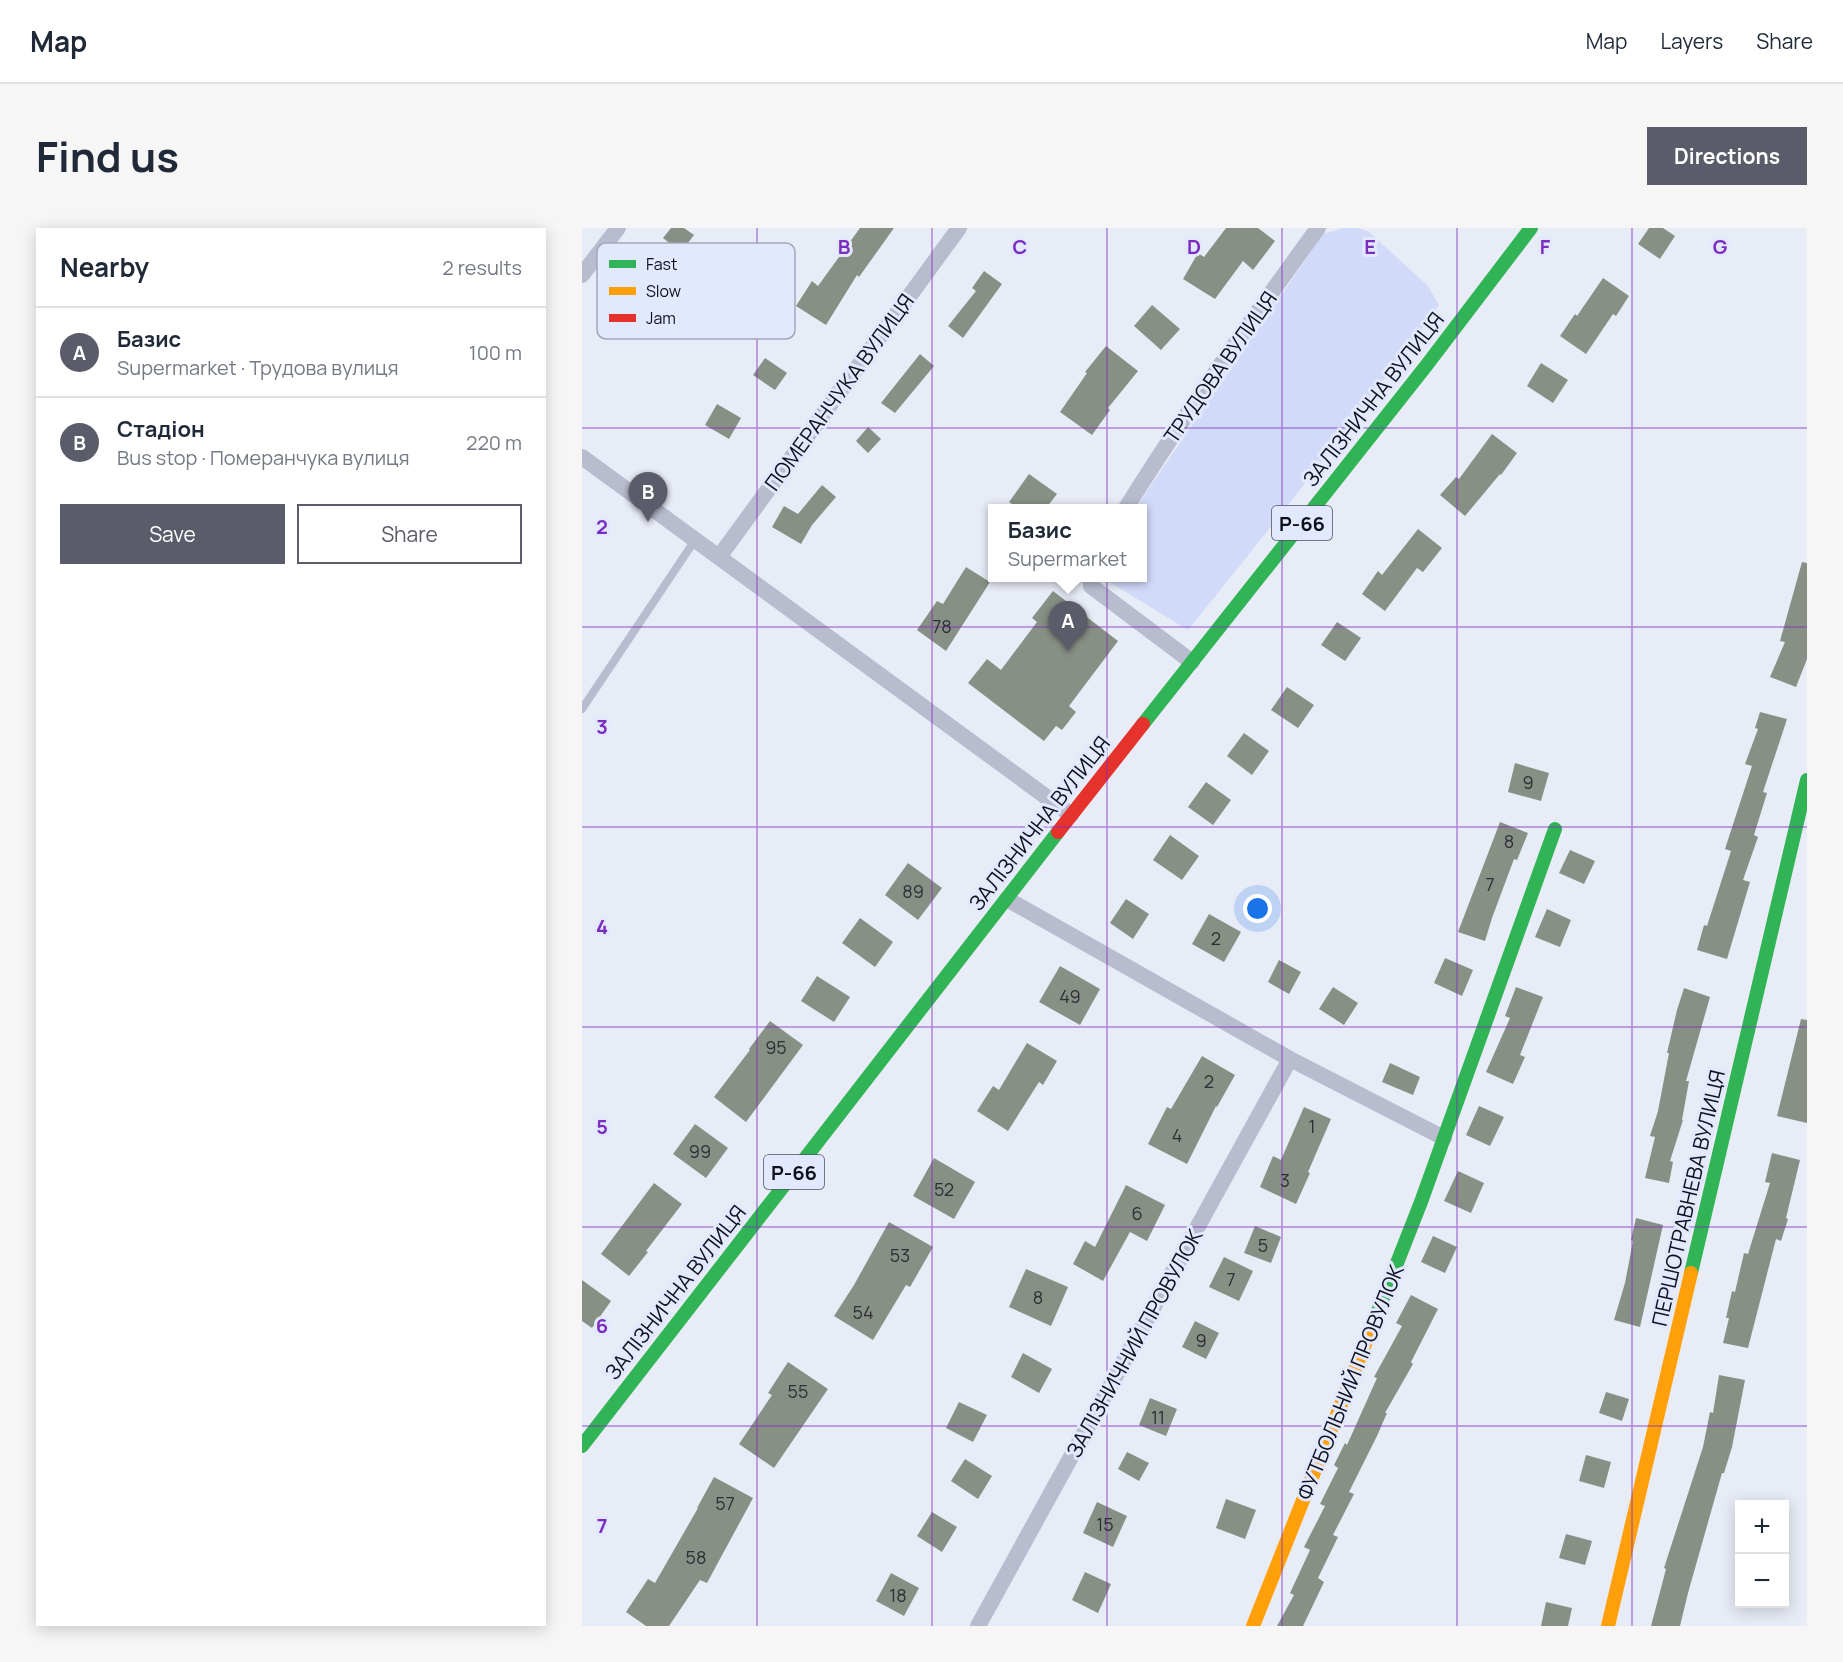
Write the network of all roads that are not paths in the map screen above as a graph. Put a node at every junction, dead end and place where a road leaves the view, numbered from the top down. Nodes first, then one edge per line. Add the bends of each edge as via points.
1 (618, 228) edge
2 (959, 228) edge
3 (1318, 228) edge
4 (1532, 228) edge
5 (607, 243) edge
6 (597, 255) edge
7 (582, 275) edge
8 (582, 457) edge
9 (1129, 504) edge
10 (695, 540) junction
11 (718, 557) junction
12 (1091, 582) edge
13 (1192, 662) junction
14 (582, 709) edge
15 (1807, 780) edge
16 (1071, 815) junction
17 (1555, 829) dead end
18 (1007, 898) junction
19 (1290, 1059) junction
20 (1444, 1138) junction
21 (582, 1446) edge
22 (978, 1626) edge
23 (1253, 1626) edge
24 (1608, 1626) edge

1 - 5 street
2 - 11 street, ПОМЕРАНЧУКА ВУЛИЦЯ
3 - 9 street, ТРУДОВА ВУЛИЦЯ via 1180,422
4 - 13 street, ЗАЛІЗНИЧНА ВУЛИЦЯ / Р-66
6 - 7 street
8 - 10 street
10 - 11 street
10 - 14 lane
11 - 16 street
12 - 13 street via 1091,586
13 - 16 street, ЗАЛІЗНИЧНА ВУЛИЦЯ / Р-66
15 - 24 street, ПЕРШОТРАВНЕВА ВУЛИЦЯ
16 - 18 street, ЗАЛІЗНИЧНА ВУЛИЦЯ / Р-66
17 - 20 street, ФУТБОЛЬНИЙ ПРОВУЛОК
18 - 19 street
18 - 21 street, ЗАЛІЗНИЧНА ВУЛИЦЯ / Р-66
19 - 20 street
19 - 22 street, ЗАЛІЗНИЧНИЙ ПРОВУЛОК
20 - 23 street, ФУТБОЛЬНИЙ ПРОВУЛОК

